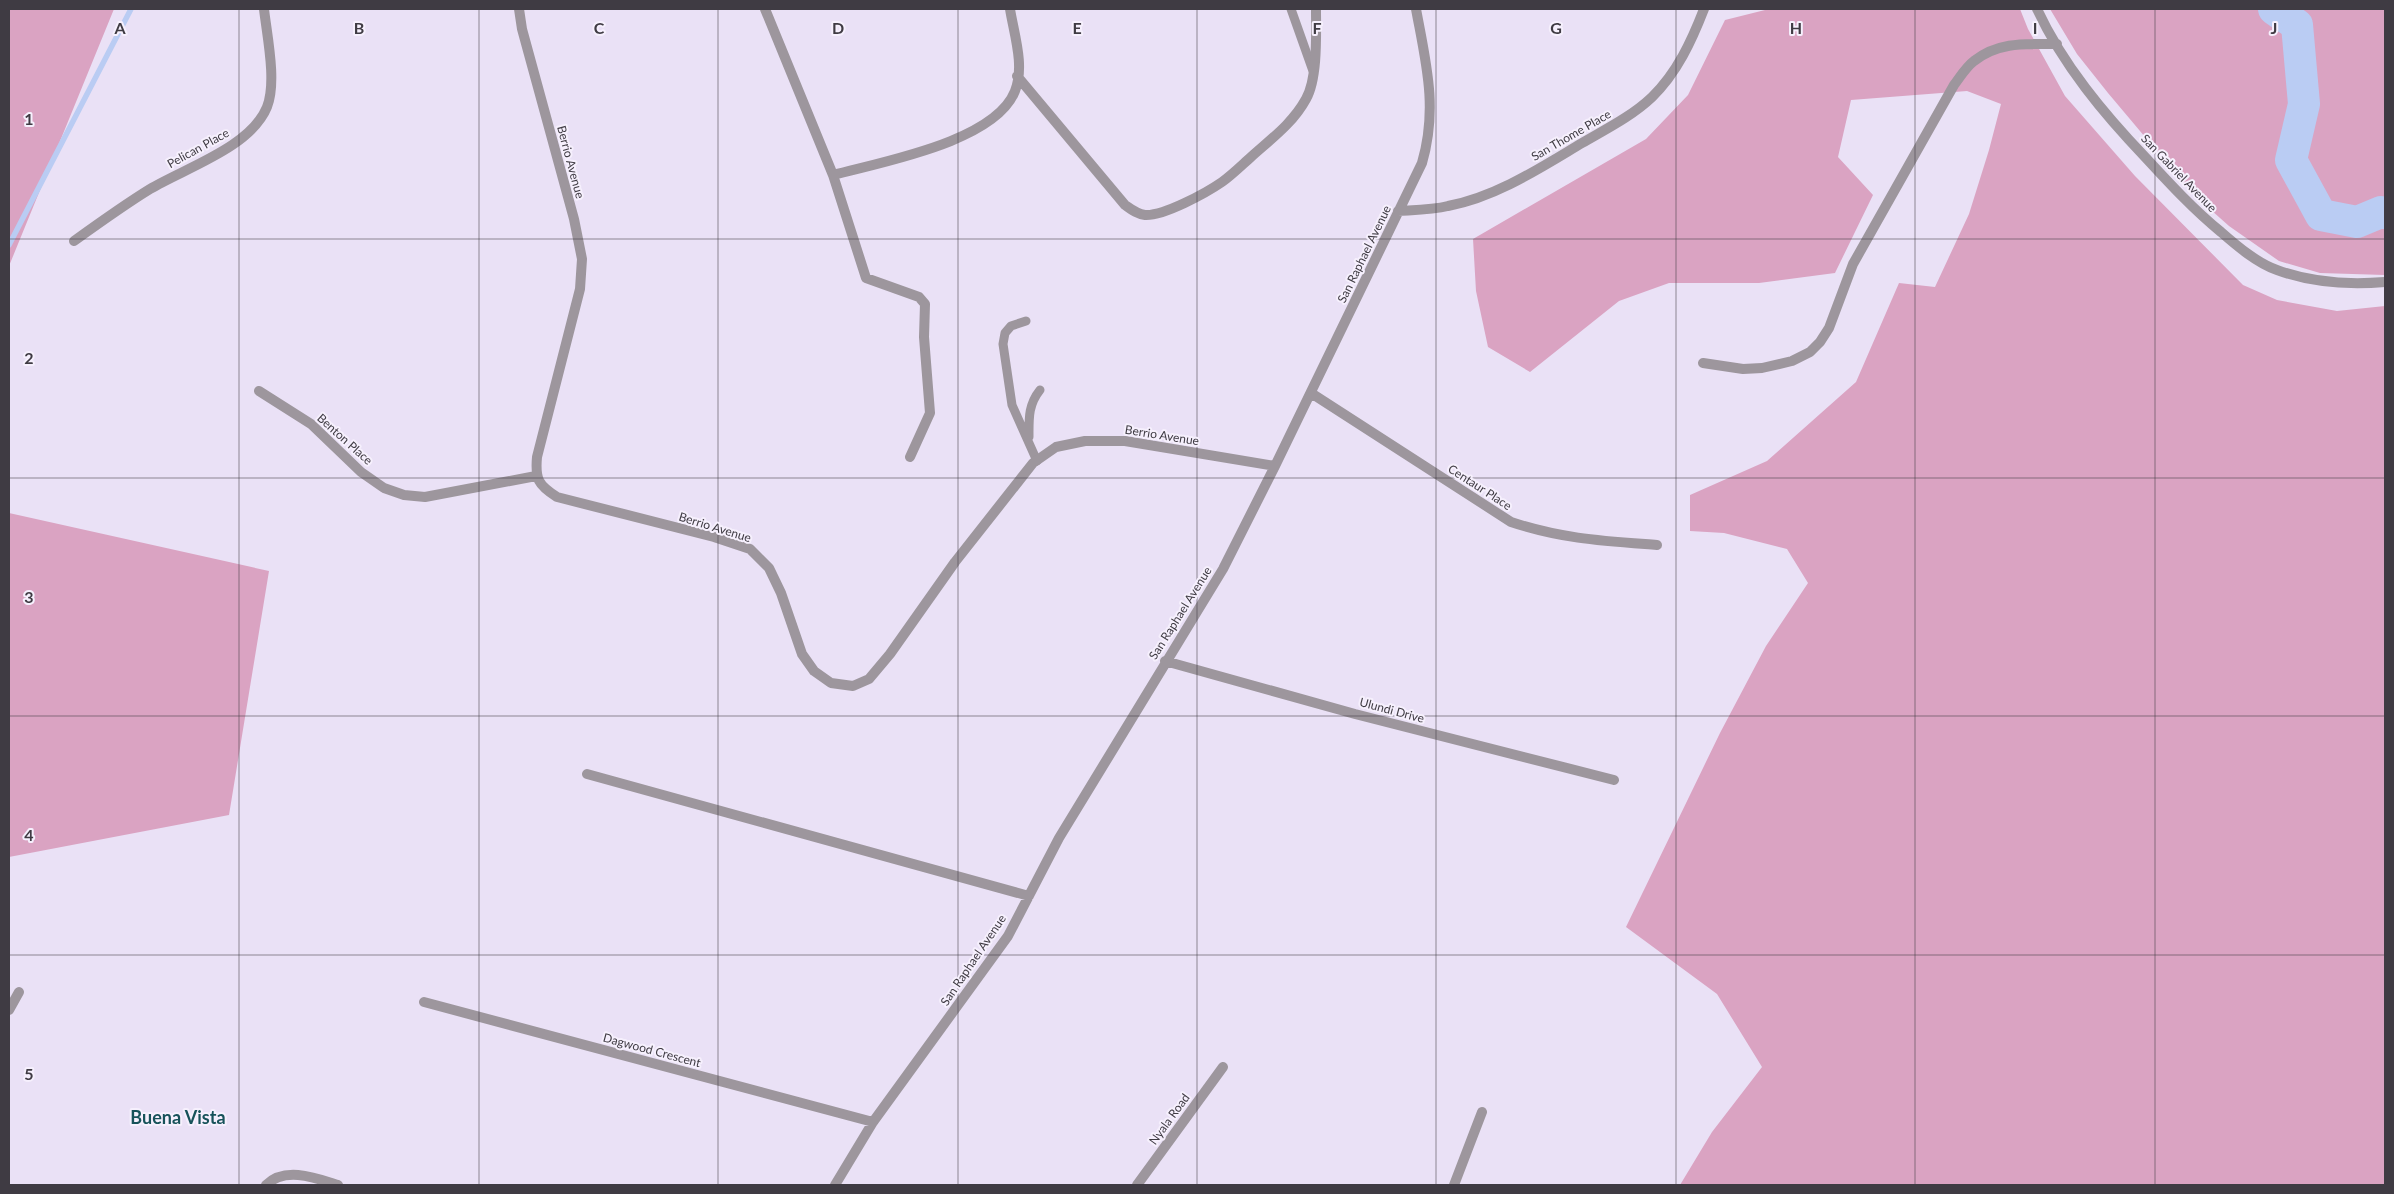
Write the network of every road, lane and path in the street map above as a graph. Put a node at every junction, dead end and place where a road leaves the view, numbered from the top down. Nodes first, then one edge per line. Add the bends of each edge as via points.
1 (264, 9) edge
2 (519, 9) edge
3 (765, 9) edge
4 (1010, 9) edge
5 (1292, 9) edge
6 (1316, 9) edge
7 (1416, 9) edge
8 (1704, 9) edge
9 (2037, 9) edge
10 (2057, 44) junction
11 (1313, 71) junction
12 (1017, 76) junction
13 (833, 175) junction
14 (1398, 211) junction
15 (74, 241) dead end
16 (2385, 282) edge
17 (1026, 321) dead end
18 (1703, 363) dead end
19 (1040, 390) dead end
20 (258, 391) dead end
21 (1311, 392) junction
22 (1029, 442) junction
23 (910, 457) dead end
24 (1037, 461) junction
25 (1276, 466) junction
26 (536, 476) junction
27 (1656, 545) dead end
28 (1165, 661) junction
29 (587, 774) dead end
30 (1614, 780) dead end
31 (1029, 896) junction
32 (19, 992) dead end
33 (424, 1002) dead end
34 (9, 1008) edge
35 (1222, 1067) dead end
36 (1482, 1112) dead end
37 (873, 1122) junction
38 (266, 1185) edge
39 (338, 1185) edge
40 (835, 1185) edge
41 (1137, 1185) edge
42 (1454, 1185) edge

1 - 15 street, Pelican Place via 272,87 267,107 256,125 232,145 119,208
2 - 26 street, Berrio Avenue via 582,259 580,289 537,457
3 - 13 street
4 - 12 street via 1019,63
5 - 11 lane
6 - 11 street
7 - 14 street, San Raphael Avenue via 1430,83 1431,112 1422,162
8 - 14 street, San Thome Place via 1694,36 1673,73 1652,97 1622,120 1526,176 1481,196 1447,206
9 - 10 street, San Gabriel Avenue
10 - 16 street, San Gabriel Avenue via 2107,116 2192,208 2238,247 2276,270 2318,282
10 - 18 street via 2010,44 1973,61 1954,85 1853,264 1830,328 1810,352 1792,361 1762,368 1743,369
11 - 12 street via 1307,98 1293,119 1228,177 1185,202 1147,215 1136,213 1125,205
12 - 13 street via 1015,91 999,113 974,131 927,150
13 - 23 street via 866,278 919,297 925,304 924,337 930,413
14 - 21 street, San Raphael Avenue
17 - 22 lane via 1011,326 1002,344 1012,405
19 - 22 lane via 1029,411
20 - 26 street, Benton Place via 311,424 361,472 384,488 404,495 425,497
21 - 25 street, San Raphael Avenue
21 - 27 street, Centaur Place via 1511,522 1543,533 1581,540
22 - 24 lane
24 - 25 street, Berrio Avenue via 1056,447 1085,441 1125,441
24 - 26 street, Berrio Avenue via 955,562 885,661 869,679 853,686 831,683 814,671 802,654 781,592 769,568 750,549 557,497 545,490
25 - 28 street, San Raphael Avenue via 1223,569
28 - 30 street, Ulundi Drive
28 - 31 street, San Raphael Avenue via 1059,838
29 - 31 street
31 - 37 street, San Raphael Avenue via 1008,936
32 - 34 street
33 - 37 street, Dagwood Crescent
35 - 41 street, Nyala Road
36 - 42 street
37 - 40 street, San Raphael Avenue
38 - 39 street via 288,1175 308,1175

